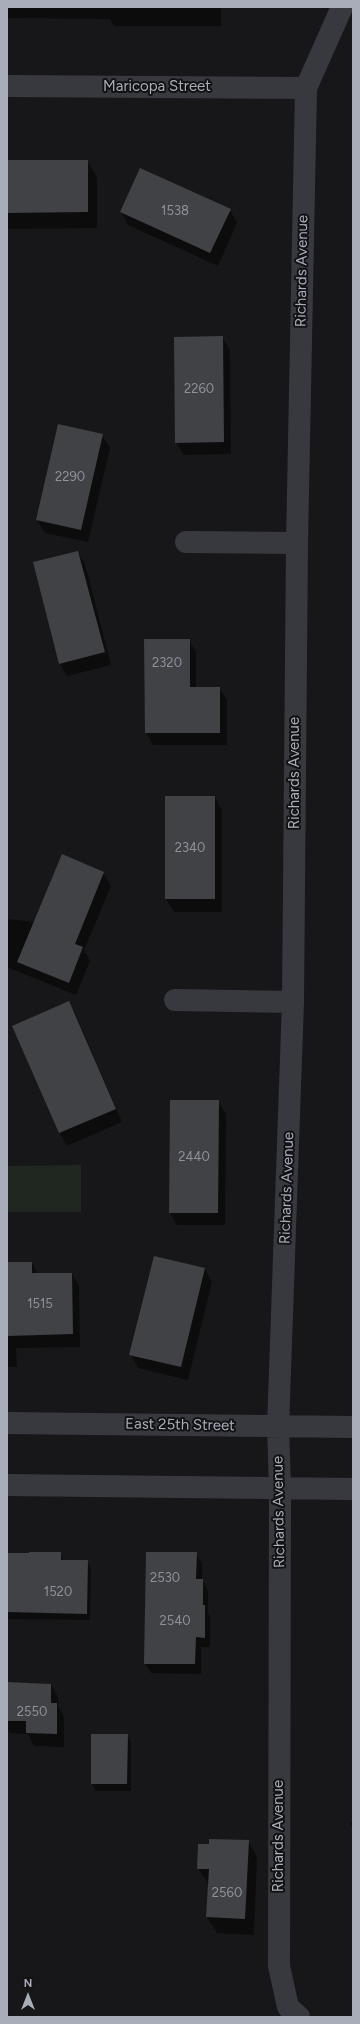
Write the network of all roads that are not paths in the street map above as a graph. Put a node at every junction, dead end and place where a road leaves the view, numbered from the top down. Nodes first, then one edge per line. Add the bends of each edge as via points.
1 (342, 7) edge
2 (7, 86) edge
3 (306, 88) junction
4 (186, 542) dead end
5 (297, 543) junction
6 (175, 1000) dead end
7 (293, 1002) junction
8 (7, 1423) edge
9 (278, 1427) junction
10 (353, 1428) edge
11 (7, 1485) edge
12 (280, 1488) junction
13 (353, 1489) edge
14 (299, 2017) edge

1 - 3 street, Richards Avenue
2 - 3 street, Maricopa Street
3 - 5 street, Richards Avenue
4 - 5 street
5 - 7 street, Richards Avenue
6 - 7 street
7 - 9 street, Richards Avenue
8 - 9 street, East 25th Street
9 - 10 street, East 25th Street
9 - 12 street, Richards Avenue
11 - 12 street
12 - 13 street
12 - 14 street, Richards Avenue via 279,1966 288,2007

